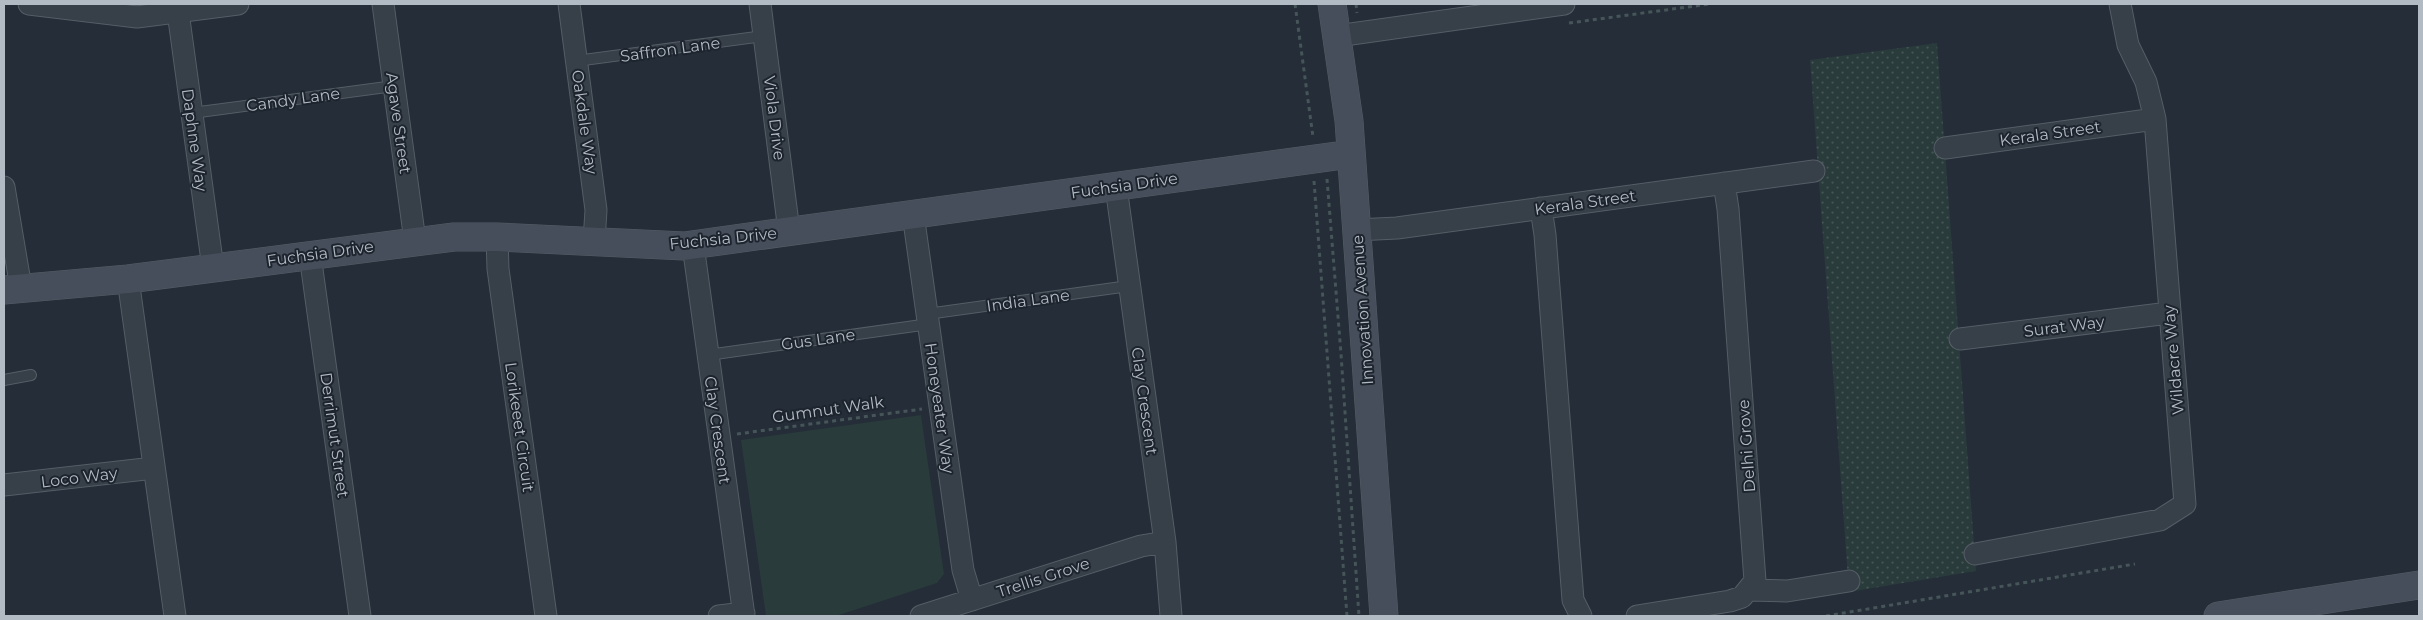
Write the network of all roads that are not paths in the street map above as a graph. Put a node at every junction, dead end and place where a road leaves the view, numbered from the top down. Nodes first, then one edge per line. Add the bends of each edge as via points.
1 (29, 4) edge
2 (238, 4) edge
3 (383, 4) edge
4 (569, 4) edge
5 (760, 4) edge
6 (1332, 4) edge
7 (1564, 4) edge
8 (2120, 4) edge
9 (178, 12) junction
10 (764, 36) junction
11 (1337, 36) junction
12 (576, 61) junction
13 (394, 86) junction
14 (192, 113) junction
15 (2155, 118) junction
16 (1945, 148) dead end
17 (1350, 154) junction
18 (1814, 171) dead end
19 (1724, 183) junction
20 (4, 187) edge
21 (1116, 187) junction
22 (1542, 208) junction
23 (914, 214) junction
24 (1356, 230) junction
25 (790, 231) junction
26 (497, 237) junction
27 (415, 241) junction
28 (594, 241) junction
29 (693, 245) junction
30 (310, 255) junction
31 (213, 268) junction
32 (128, 280) junction
33 (1130, 286) junction
34 (12, 289) edge
35 (2169, 313) junction
36 (928, 319) junction
37 (1960, 340) dead end
38 (708, 355) junction
39 (31, 375) dead end
40 (4, 380) edge
41 (154, 468) junction
42 (4, 486) edge
43 (1165, 542) junction
44 (1975, 554) dead end
45 (1849, 581) dead end
46 (2419, 585) edge
47 (1750, 590) junction
48 (972, 600) junction
49 (744, 614) edge
50 (175, 616) edge
51 (360, 616) edge
52 (546, 616) edge
53 (719, 616) edge
54 (921, 616) edge
55 (1171, 616) edge
56 (1384, 616) edge
57 (1581, 616) edge
58 (1637, 616) edge
59 (2218, 616) edge

1 - 9 street via 137,17
2 - 9 street
3 - 13 street, Agave Street
4 - 12 street, Oakdale Way
5 - 10 street, Viola Drive
6 - 11 street, Innovation Avenue
7 - 11 street
8 - 15 street, Wildacre Way via 2128,45 2146,82
9 - 14 street, Daphne Way
10 - 12 lane, Saffron Lane
10 - 25 street, Viola Drive
11 - 17 street, Innovation Avenue via 1349,121
12 - 28 street, Oakdale Way via 596,210
13 - 14 lane, Candy Lane
13 - 27 street, Agave Street
14 - 31 street, Daphne Way
15 - 16 street, Kerala Street
15 - 35 street, Wildacre Way
17 - 21 street, Fuchsia Drive
17 - 24 street, Innovation Avenue
18 - 19 street, Kerala Street
19 - 22 street, Kerala Street
19 - 47 street, Delhi Grove via 1754,567
20 - 34 street
21 - 23 street, Fuchsia Drive
21 - 33 street, Clay Crescent
22 - 24 street, Kerala Street via 1397,228
22 - 57 street via 1573,600
23 - 25 street, Fuchsia Drive
23 - 36 street, Honeyeater Way
24 - 56 street, Innovation Avenue
25 - 29 street, Fuchsia Drive
26 - 27 street, Fuchsia Drive
26 - 28 street, Fuchsia Drive
26 - 52 street, Lorikeeet Circuit via 498,269
27 - 30 street, Fuchsia Drive
28 - 29 street, Fuchsia Drive
29 - 38 street, Clay Crescent
30 - 31 street, Fuchsia Drive
30 - 51 street, Derrimut Street
31 - 32 street, Fuchsia Drive
32 - 34 street, Fuchsia Drive
32 - 41 street
33 - 36 lane, India Lane
33 - 43 street, Clay Crescent
35 - 37 street, Surat Way
35 - 44 street, Wildacre Way via 2185,504 2160,520
36 - 38 lane, Gus Lane
36 - 48 street, Honeyeater Way via 963,570
38 - 49 street, Clay Crescent
39 - 40 lane
41 - 42 street, Loco Way
41 - 50 street
43 - 48 street, Trellis Grove via 1141,546
43 - 55 street, Clay Crescent
45 - 47 street via 1787,592
46 - 59 street
47 - 58 street via 1730,601
48 - 54 street, Trellis Grove
49 - 53 street

